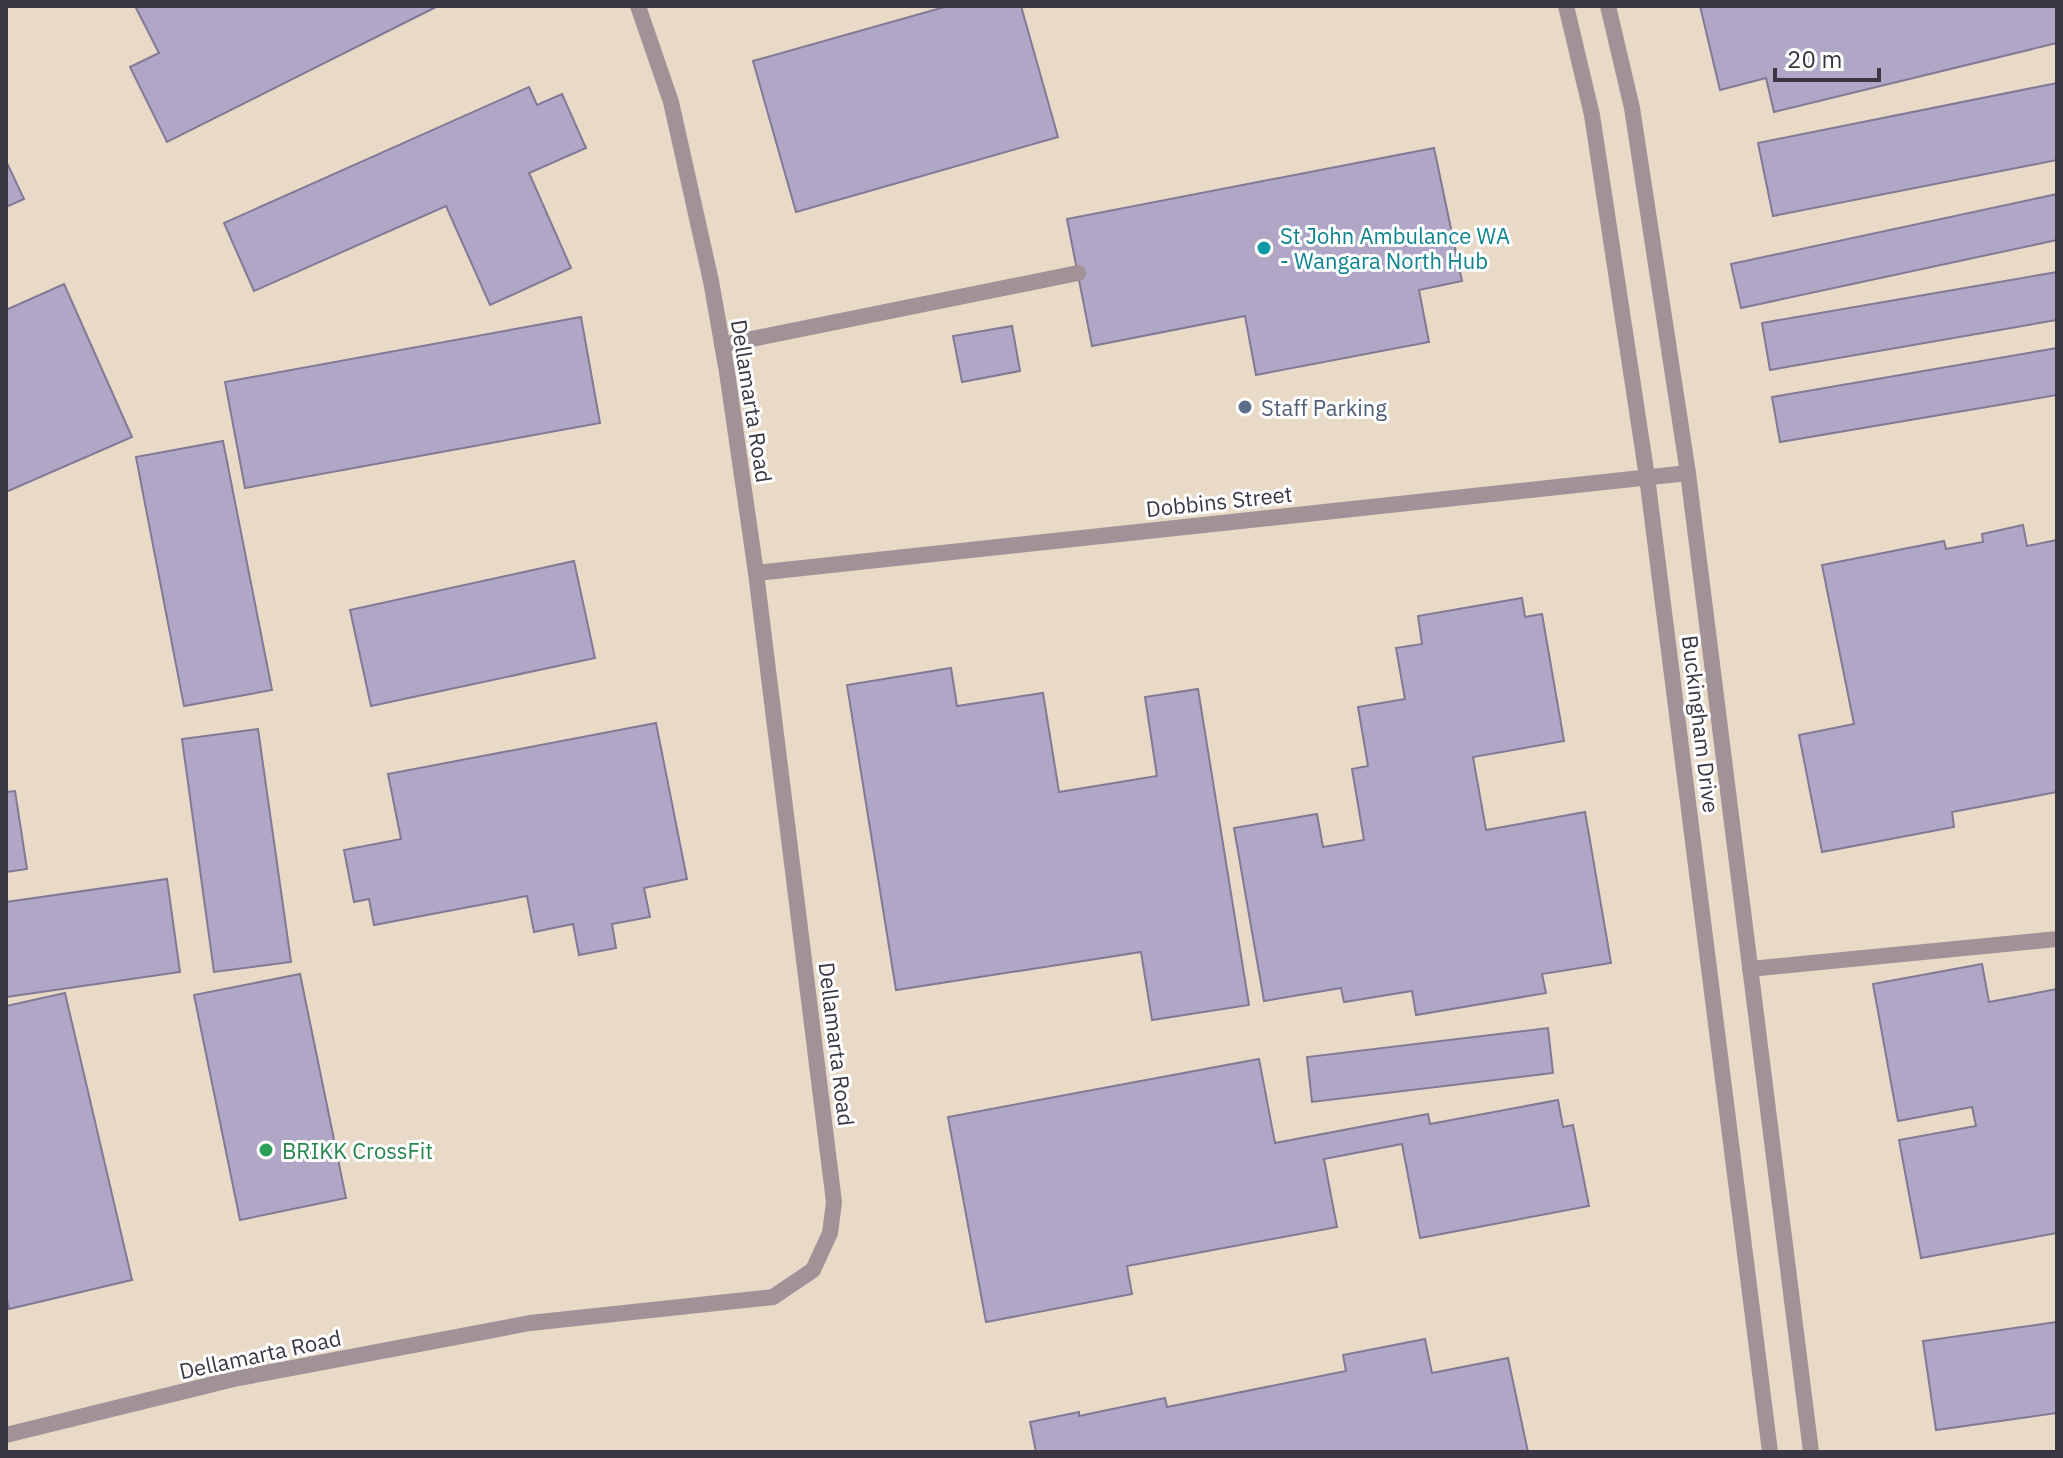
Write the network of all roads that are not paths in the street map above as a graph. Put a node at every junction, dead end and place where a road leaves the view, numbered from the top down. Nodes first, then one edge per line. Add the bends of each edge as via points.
1 (638, 6) edge
2 (1566, 6) edge
3 (1608, 6) edge
4 (1078, 273) dead end
5 (722, 345) junction
6 (1688, 473) junction
7 (1647, 477) junction
8 (756, 573) junction
9 (2057, 939) edge
10 (1750, 969) junction
11 (6, 1435) edge
12 (1770, 1452) edge
13 (1811, 1452) edge

1 - 5 street, Dellamarta Road via 671,102
2 - 7 street, Buckingham Drive via 1592,115
3 - 6 street, Buckingham Drive via 1632,108
4 - 5 street
5 - 8 street, Dellamarta Road
6 - 7 street, Dobbins Street
6 - 10 street, Buckingham Drive
7 - 8 street, Dobbins Street
7 - 12 street, Buckingham Drive
8 - 11 street, Dellamarta Road via 834,1202 830,1233 813,1270 773,1297 530,1323 234,1379
9 - 10 street
10 - 13 street, Buckingham Drive

